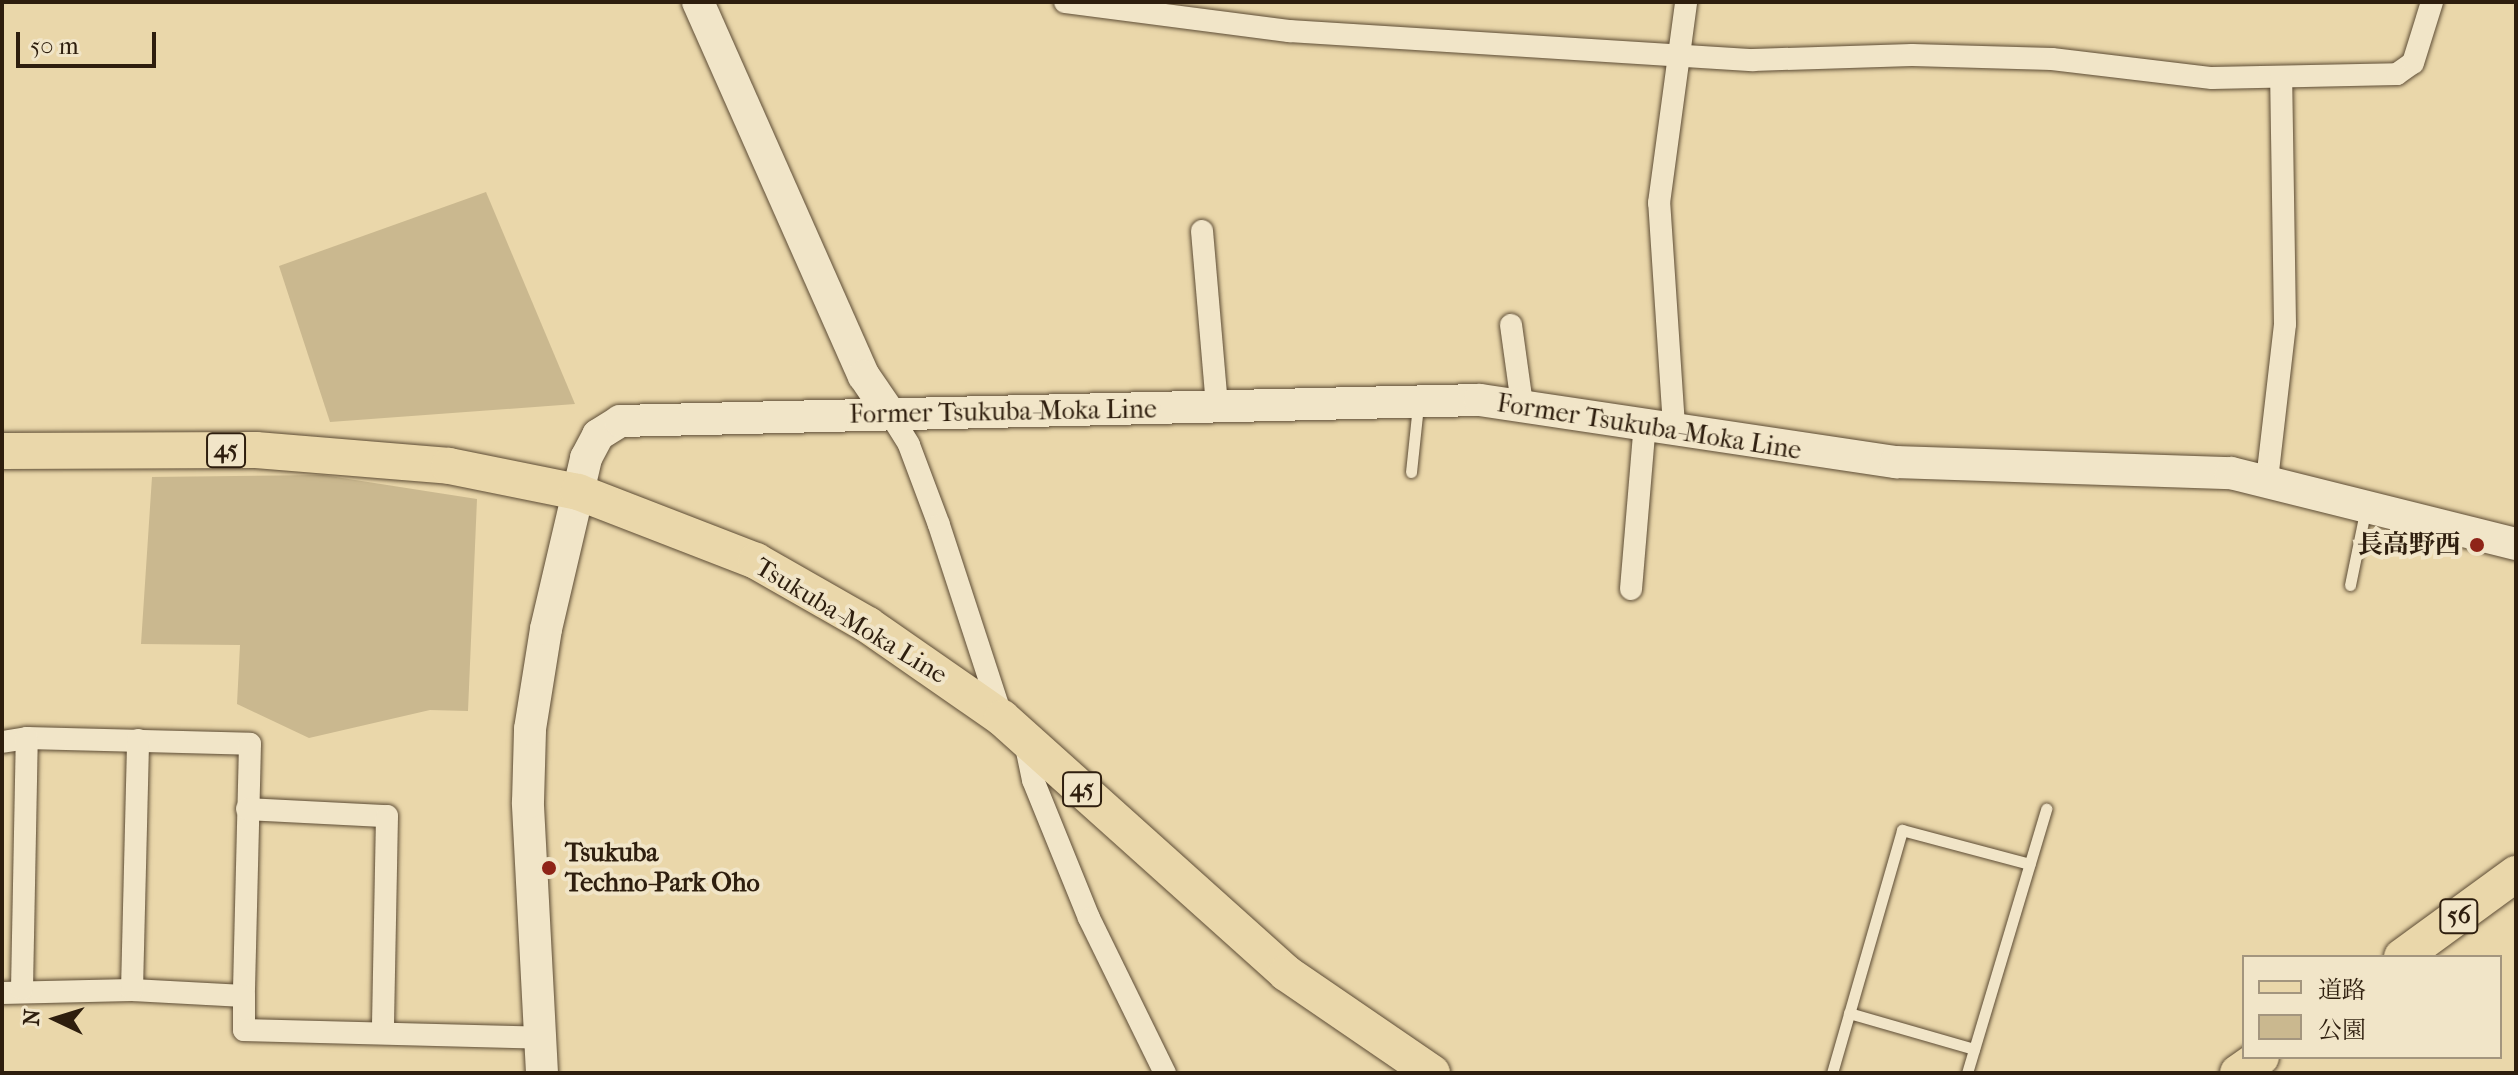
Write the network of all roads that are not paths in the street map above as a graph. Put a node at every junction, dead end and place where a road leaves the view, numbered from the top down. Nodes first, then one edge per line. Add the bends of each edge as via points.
1 (698, 2) edge
2 (1065, 2) edge
3 (1686, 2) edge
4 (2432, 2) edge
5 (1681, 56) junction
6 (2281, 77) junction
7 (1202, 231) dead end
8 (1511, 325) dead end
9 (1418, 402) junction
10 (1522, 404) junction
11 (1217, 407) junction
12 (890, 414) junction
13 (1659, 424) junction
14 (2, 451) edge
15 (1411, 472) dead end
16 (2267, 480) junction
17 (578, 492) junction
18 (2367, 506) junction
19 (2516, 544) edge
20 (2350, 585) dead end
21 (1631, 589) dead end
22 (1013, 727) junction
23 (27, 738) junction
24 (138, 740) junction
25 (2, 742) edge
26 (247, 809) junction
27 (2046, 809) dead end
28 (2030, 864) junction
29 (2516, 874) edge
30 (2405, 955) edge
31 (132, 990) junction
32 (12, 991) edge
33 (244, 996) junction
34 (1849, 1013) junction
35 (383, 1033) junction
36 (541, 1038) junction
37 (1974, 1049) junction
38 (2258, 1059) edge
39 (542, 1073) edge
40 (1165, 1073) edge
41 (1432, 1073) edge
42 (1832, 1073) edge
43 (1967, 1073) edge
44 (2238, 1073) edge

1 - 12 street via 864,376
2 - 5 street via 1289,31
3 - 5 street
4 - 6 street via 2413,63 2397,74 2353,71
5 - 6 street via 2036,59 2212,78
5 - 13 street via 1659,203
6 - 16 street via 2285,324
7 - 11 street
8 - 10 street
9 - 10 street, Former Tsukuba-Moka Line
9 - 11 street, Former Tsukuba-Moka Line
9 - 15 lane
10 - 13 street, Former Tsukuba-Moka Line
11 - 12 street, Former Tsukuba-Moka Line
12 - 17 street, Former Tsukuba-Moka Line via 620,421 593,440
12 - 22 street via 909,445
13 - 16 street, Former Tsukuba-Moka Line via 1896,462 2190,469
13 - 21 street
14 - 17 main road, Tsukuba-Moka Line / 45 via 344,454 475,470
16 - 18 street, Former Tsukuba-Moka Line
17 - 22 main road, Tsukuba-Moka Line / 45 via 685,531 810,590
17 - 36 street, Former Tsukuba-Moka Line via 546,629 530,729 528,802
18 - 19 street, Former Tsukuba-Moka Line
18 - 20 lane
22 - 40 street via 1089,918
22 - 41 main road, Tsukuba-Moka Line / 45 via 1286,973
23 - 24 street
23 - 25 street
23 - 32 street
24 - 26 street via 250,744
24 - 31 street
26 - 33 street
26 - 35 street via 387,816
27 - 28 lane
28 - 34 lane via 1902,830
28 - 37 lane
29 - 30 main road, 56
31 - 32 street
31 - 33 street
33 - 35 street via 244,1030
34 - 37 lane
34 - 42 lane
35 - 36 street
36 - 39 street, Former Tsukuba-Moka Line
37 - 43 lane
38 - 44 main road

